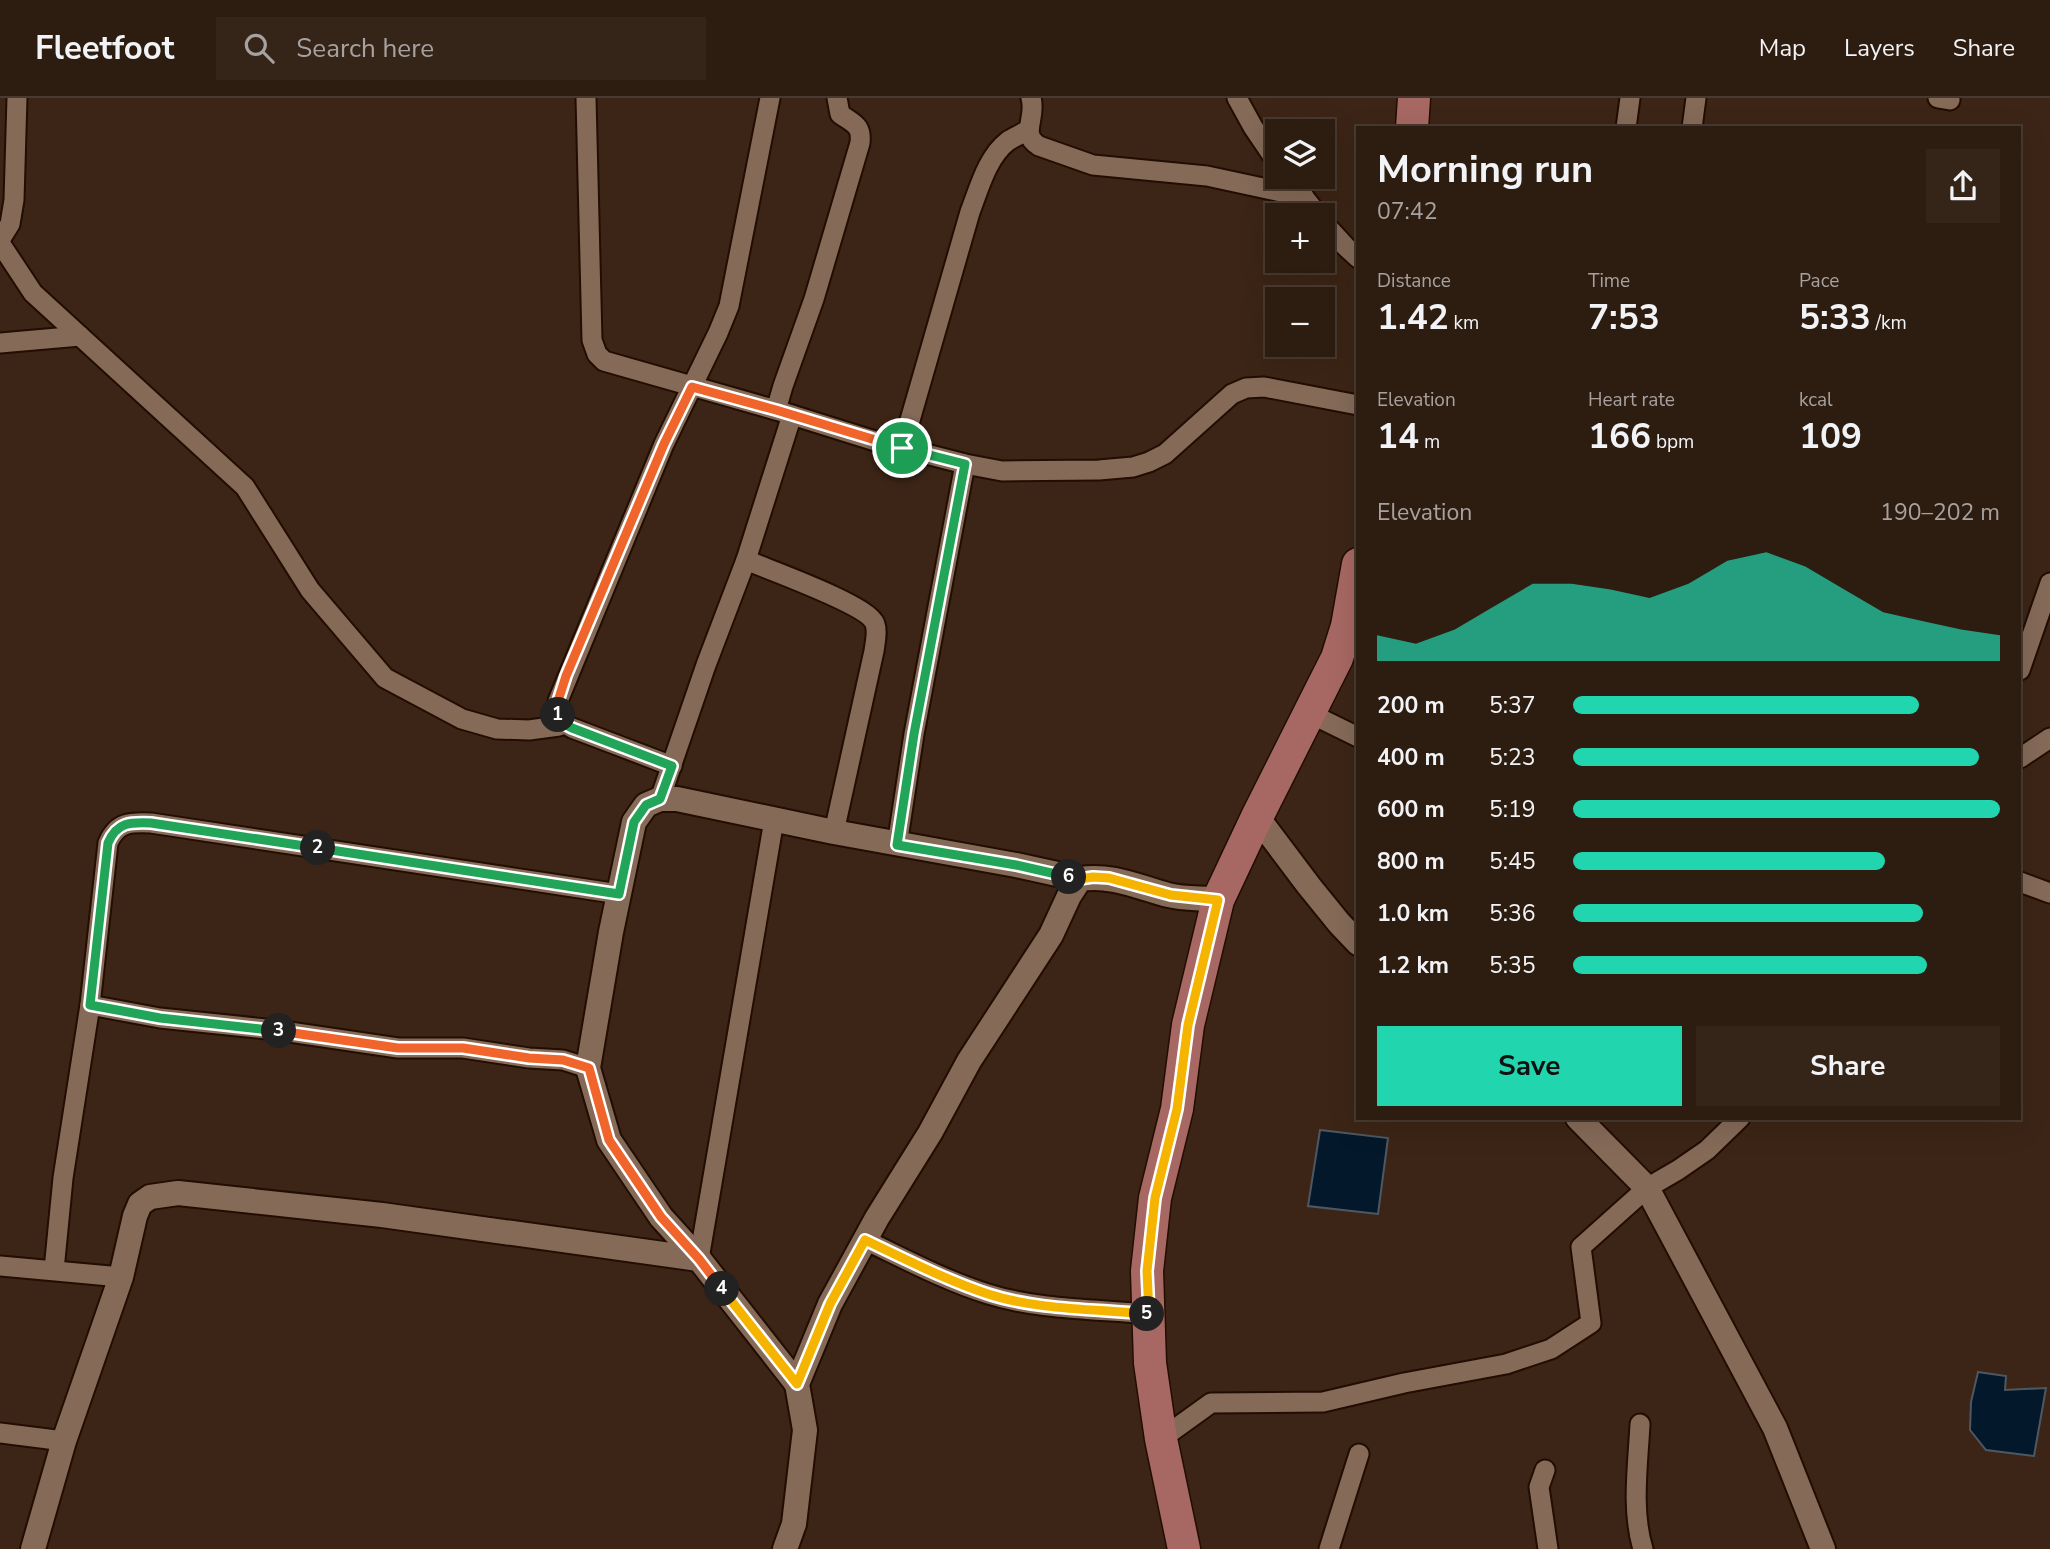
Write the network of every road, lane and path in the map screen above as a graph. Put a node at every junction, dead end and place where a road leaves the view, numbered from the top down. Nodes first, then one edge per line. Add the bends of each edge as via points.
1 (17, 98) edge
2 (586, 98) edge
3 (770, 98) edge
4 (836, 98) edge
5 (1031, 98) edge
6 (1237, 98) edge
7 (1414, 98) edge
8 (1630, 98) edge
9 (1696, 98) edge
10 (1412, 126) edge
11 (1626, 126) edge
12 (1692, 126) edge
13 (1028, 130) junction
14 (1265, 145) edge
15 (1298, 189) edge
16 (1304, 197) junction
17 (1309, 203) edge
18 (1335, 235) edge
19 (0, 242) edge
20 (1356, 256) edge
21 (80, 336) junction
22 (0, 343) edge
23 (692, 387) junction
24 (1356, 405) edge
25 (784, 412) junction
26 (902, 448) junction
27 (965, 464) junction
28 (746, 560) junction
29 (1356, 583) edge
30 (2049, 586) edge
31 (2021, 667) edge
32 (1309, 713) junction
33 (561, 722) junction
34 (1356, 736) edge
35 (2050, 738) edge
36 (2021, 757) edge
37 (672, 766) junction
38 (660, 799) junction
39 (1257, 817) junction
40 (774, 820) junction
41 (834, 832) junction
42 (897, 845) junction
43 (1080, 879) junction
44 (2021, 882) edge
45 (2050, 893) edge
46 (619, 894) junction
47 (1218, 900) junction
48 (1356, 941) edge
49 (90, 1005) junction
50 (589, 1068) junction
51 (1580, 1120) edge
52 (1738, 1120) edge
53 (1647, 1188) junction
54 (865, 1240) junction
55 (699, 1259) junction
56 (0, 1266) edge
57 (54, 1270) junction
58 (121, 1277) junction
59 (1149, 1314) junction
60 (797, 1384) junction
61 (1640, 1424) dead end
62 (0, 1433) edge
63 (1161, 1439) junction
64 (64, 1441) junction
65 (1359, 1454) dead end
66 (1545, 1469) dead end
67 (33, 1549) edge
68 (785, 1549) edge
69 (1184, 1549) edge
70 (1329, 1549) edge
71 (1548, 1549) edge
72 (1643, 1549) edge
73 (1823, 1549) edge

1 - 19 street via 14,200 10,224
2 - 23 street via 592,340 597,354 604,361
3 - 23 street via 729,306
4 - 25 street via 841,114 861,131 860,144
5 - 13 street via 1034,107
6 - 14 street
7 - 10 main road
8 - 11 street
9 - 12 street
13 - 16 street via 1032,142 1039,146 1093,165 1207,176
13 - 26 street via 997,151 979,187
15 - 16 street
16 - 17 street
18 - 20 street
19 - 21 street via 33,293
21 - 22 street
21 - 33 street via 245,487 310,590 385,678 462,719 497,729 529,730
23 - 25 street
23 - 33 street via 566,676 558,701
24 - 27 street via 1264,387 1247,388 1232,394 1165,454 1133,467 1002,471
25 - 26 street
25 - 28 street
26 - 27 street
27 - 42 street
28 - 37 street
28 - 41 street via 844,600 875,622 874,651
29 - 32 main road via 1337,658
30 - 31 street
32 - 34 street
32 - 39 main road
33 - 37 street
35 - 36 street
37 - 38 street
38 - 40 street
38 - 46 street via 646,805 634,822
39 - 47 main road
39 - 48 street
40 - 41 street
40 - 55 street
41 - 42 street
42 - 43 street
43 - 47 street via 1109,878 1171,895
43 - 54 street via 1051,935 969,1061
44 - 45 street
46 - 49 street via 133,822 113,832 108,843
46 - 50 street
47 - 59 main road via 1155,1198 1147,1271
49 - 50 street via 398,1048 463,1048 563,1060
49 - 57 street
50 - 55 street via 609,1140 661,1217
51 - 53 street
52 - 53 street via 1707,1150
53 - 63 street via 1581,1247 1591,1323 1551,1349 1506,1364 1323,1402 1211,1403
53 - 73 street via 1775,1428
54 - 59 street via 989,1294 1032,1304
54 - 60 street via 830,1304
55 - 58 street via 458,1224 178,1193 150,1197 140,1204
55 - 60 street
56 - 57 street
57 - 58 street
58 - 64 street
59 - 63 main road via 1150,1363
60 - 68 street via 805,1430 794,1524
61 - 72 street via 1638,1532
62 - 64 street
63 - 69 main road
64 - 67 street
65 - 70 street
66 - 71 street via 1539,1487

